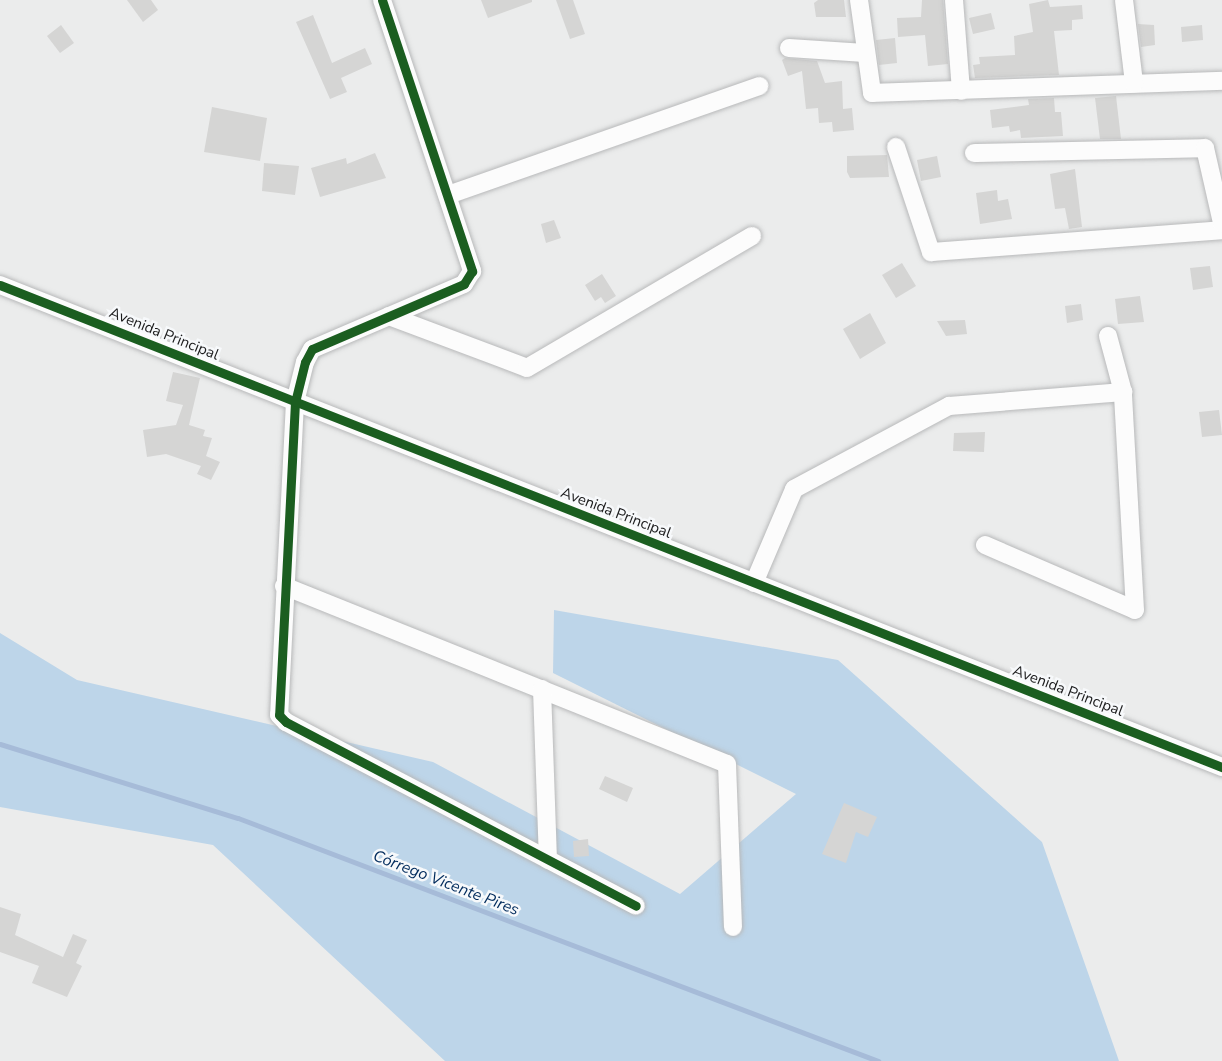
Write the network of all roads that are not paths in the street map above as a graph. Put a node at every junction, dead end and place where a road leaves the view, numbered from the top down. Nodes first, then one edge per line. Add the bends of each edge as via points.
1 (383, 0) edge
2 (859, 0) edge
3 (954, 0) edge
4 (1124, 0) edge
5 (789, 48) dead end
6 (865, 53) junction
7 (1222, 81) edge
8 (1134, 83) junction
9 (759, 86) dead end
10 (961, 91) junction
11 (896, 147) dead end
12 (974, 153) dead end
13 (448, 195) junction
14 (1222, 224) edge
15 (1222, 230) edge
16 (752, 236) dead end
17 (0, 285) edge
18 (389, 316) junction
19 (1108, 336) dead end
20 (1122, 392) junction
21 (295, 402) junction
22 (985, 545) dead end
23 (754, 583) junction
24 (284, 586) junction
25 (542, 689) junction
26 (1222, 767) edge
27 (548, 860) junction
28 (636, 906) dead end
29 (733, 927) dead end

1 - 13 street
2 - 6 street
3 - 10 street
4 - 8 street
5 - 6 street
6 - 10 street via 872,93
7 - 8 street
8 - 10 street
9 - 13 street
11 - 15 street via 931,252
12 - 14 street via 1205,148
13 - 18 street via 472,270 464,284
16 - 18 street via 527,368
17 - 21 street, Avenida Principal
18 - 21 street via 312,349
19 - 20 street
20 - 22 street via 1135,610
20 - 23 street via 949,406 794,489
21 - 23 street, Avenida Principal
21 - 24 street
23 - 26 street, Avenida Principal
24 - 25 street
24 - 27 street via 279,715
25 - 27 street
25 - 29 street via 727,764
27 - 28 street

